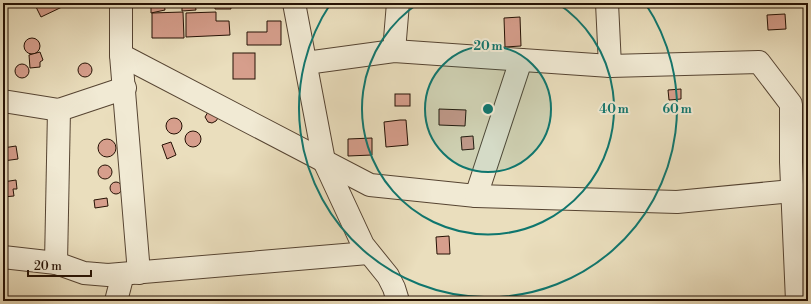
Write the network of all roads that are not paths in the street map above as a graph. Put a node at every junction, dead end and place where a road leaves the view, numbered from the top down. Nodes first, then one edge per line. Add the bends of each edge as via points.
1 (121, 3) edge
2 (294, 3) edge
3 (398, 3) edge
4 (607, 3) edge
5 (394, 51) junction
6 (121, 55) junction
7 (521, 60) junction
8 (306, 63) junction
9 (610, 66) junction
10 (125, 88) junction
11 (3, 101) edge
12 (60, 110) junction
13 (324, 161) junction
14 (792, 191) junction
15 (476, 196) junction
16 (368, 253) junction
17 (3, 257) edge
18 (56, 263) junction
19 (131, 273) junction
20 (116, 301) edge
21 (398, 301) edge
22 (797, 301) edge

1 - 6 street
2 - 8 street
3 - 5 street
4 - 9 street
5 - 7 street
5 - 8 street
6 - 10 street
6 - 13 street
7 - 9 street
7 - 15 street
8 - 13 street
9 - 14 street via 759,62 791,104
10 - 12 street
10 - 19 street
11 - 12 street
12 - 18 street
13 - 15 street via 370,185
13 - 16 street
14 - 15 street via 677,202
14 - 22 street
16 - 19 street
16 - 21 street via 388,276
17 - 18 street
18 - 19 street via 94,274
19 - 20 street

